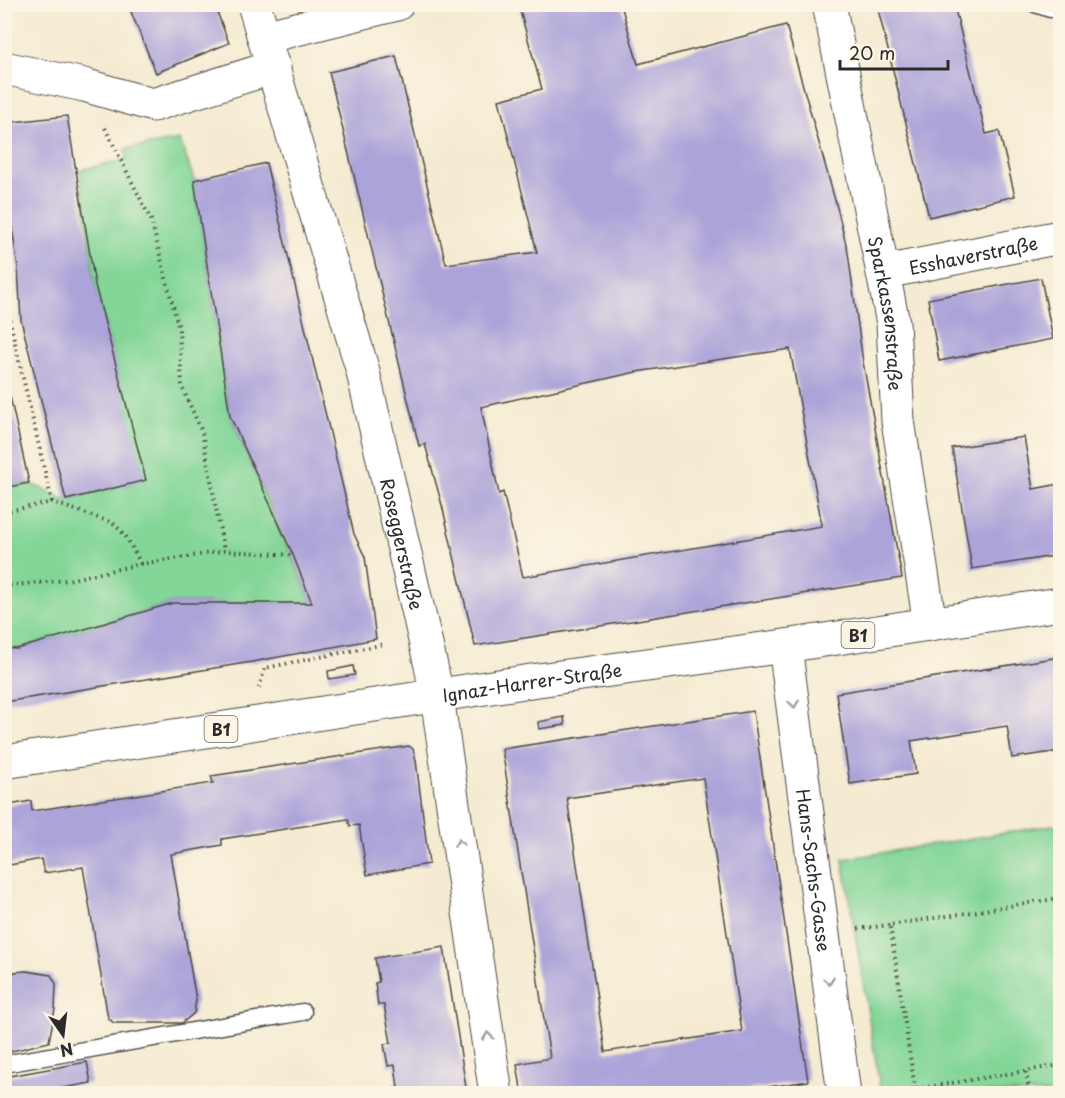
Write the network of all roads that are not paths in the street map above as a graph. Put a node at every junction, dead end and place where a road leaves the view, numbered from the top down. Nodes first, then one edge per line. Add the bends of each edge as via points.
1 (254, 4) edge
2 (397, 4) edge
3 (829, 4) edge
4 (1035, 4) edge
5 (1060, 6) edge
6 (269, 52) junction
7 (4, 68) edge
8 (1060, 237) edge
9 (885, 272) junction
10 (1060, 604) edge
11 (930, 624) junction
12 (785, 646) junction
13 (437, 697) junction
14 (4, 762) edge
15 (303, 1012) dead end
16 (4, 1064) edge
17 (496, 1094) edge
18 (844, 1094) edge

1 - 6 street, Roseggerstraße
2 - 6 street
3 - 9 street, Sparkassenstraße
4 - 5 lane via 1050,9
6 - 7 street via 153,105
6 - 13 street, Roseggerstraße via 362,368
8 - 9 street, Esshaverstraße
9 - 11 street, Sparkassenstraße via 893,323 898,421
10 - 11 street, Ignaz-Harrer-Straße / B1
11 - 12 street, Ignaz-Harrer-Straße / B1
12 - 13 street, Ignaz-Harrer-Straße / B1
12 -> 18 street, Hans-Sachs-Gasse
13 - 14 street, Ignaz-Harrer-Straße / B1
17 -> 13 street, Roseggerstraße
15 - 16 lane

